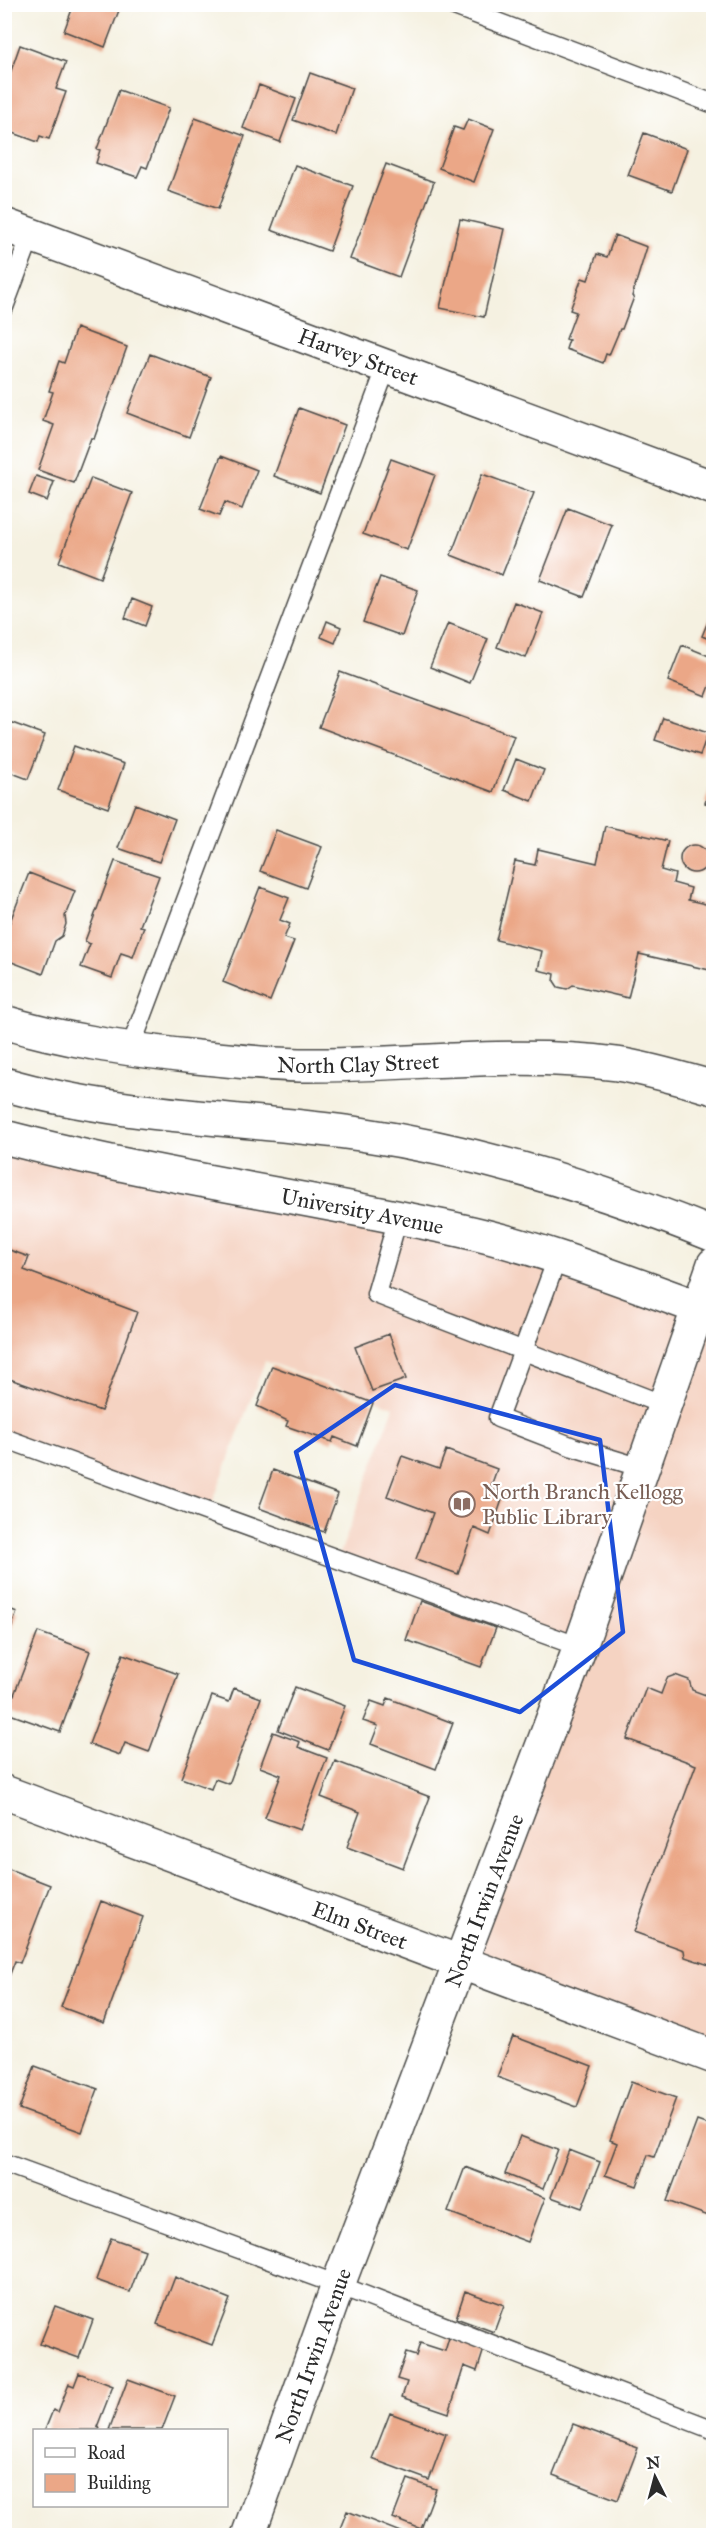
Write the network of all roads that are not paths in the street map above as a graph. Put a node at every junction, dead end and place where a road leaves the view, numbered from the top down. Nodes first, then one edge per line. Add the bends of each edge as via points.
1 (449, 4) edge
2 (714, 104) edge
3 (18, 230) edge
4 (4, 306) edge
5 (387, 366) junction
6 (714, 489) edge
7 (4, 1022) edge
8 (130, 1049) junction
9 (4, 1084) edge
10 (714, 1088) edge
11 (4, 1137) edge
12 (398, 1218) junction
13 (714, 1235) edge
14 (558, 1256) junction
15 (714, 1264) edge
16 (706, 1311) edge
17 (523, 1350) junction
18 (664, 1405) junction
19 (4, 1438) edge
20 (642, 1468) junction
21 (580, 1647) junction
22 (4, 1792) edge
23 (462, 1962) junction
24 (714, 2057) edge
25 (4, 2163) edge
26 (338, 2285) junction
27 (714, 2430) edge
28 (248, 2535) edge

1 - 2 lane
3 - 4 lane
3 - 5 street, Harvey Street
5 - 6 street, Harvey Street
5 - 8 lane
7 - 8 street, North Clay Street
8 - 10 street, North Clay Street via 298,1065 556,1059 617,1064
9 - 13 street via 49,1097 140,1112 360,1134 428,1147 513,1166 593,1190
11 - 12 street, University Avenue via 83,1157
12 - 14 street, University Avenue
12 - 17 lane via 376,1294
14 - 16 street, University Avenue
14 - 17 lane
15 - 16 street, North Irwin Avenue
16 - 18 street, North Irwin Avenue
17 - 18 lane
17 - 20 lane via 498,1418
18 - 20 street, North Irwin Avenue
19 - 21 lane
20 - 21 street, North Irwin Avenue
21 - 23 street, North Irwin Avenue
22 - 23 street, Elm Street
23 - 24 street, Elm Street
23 - 26 street, North Irwin Avenue
25 - 26 lane
26 - 27 lane
26 - 28 street, North Irwin Avenue

